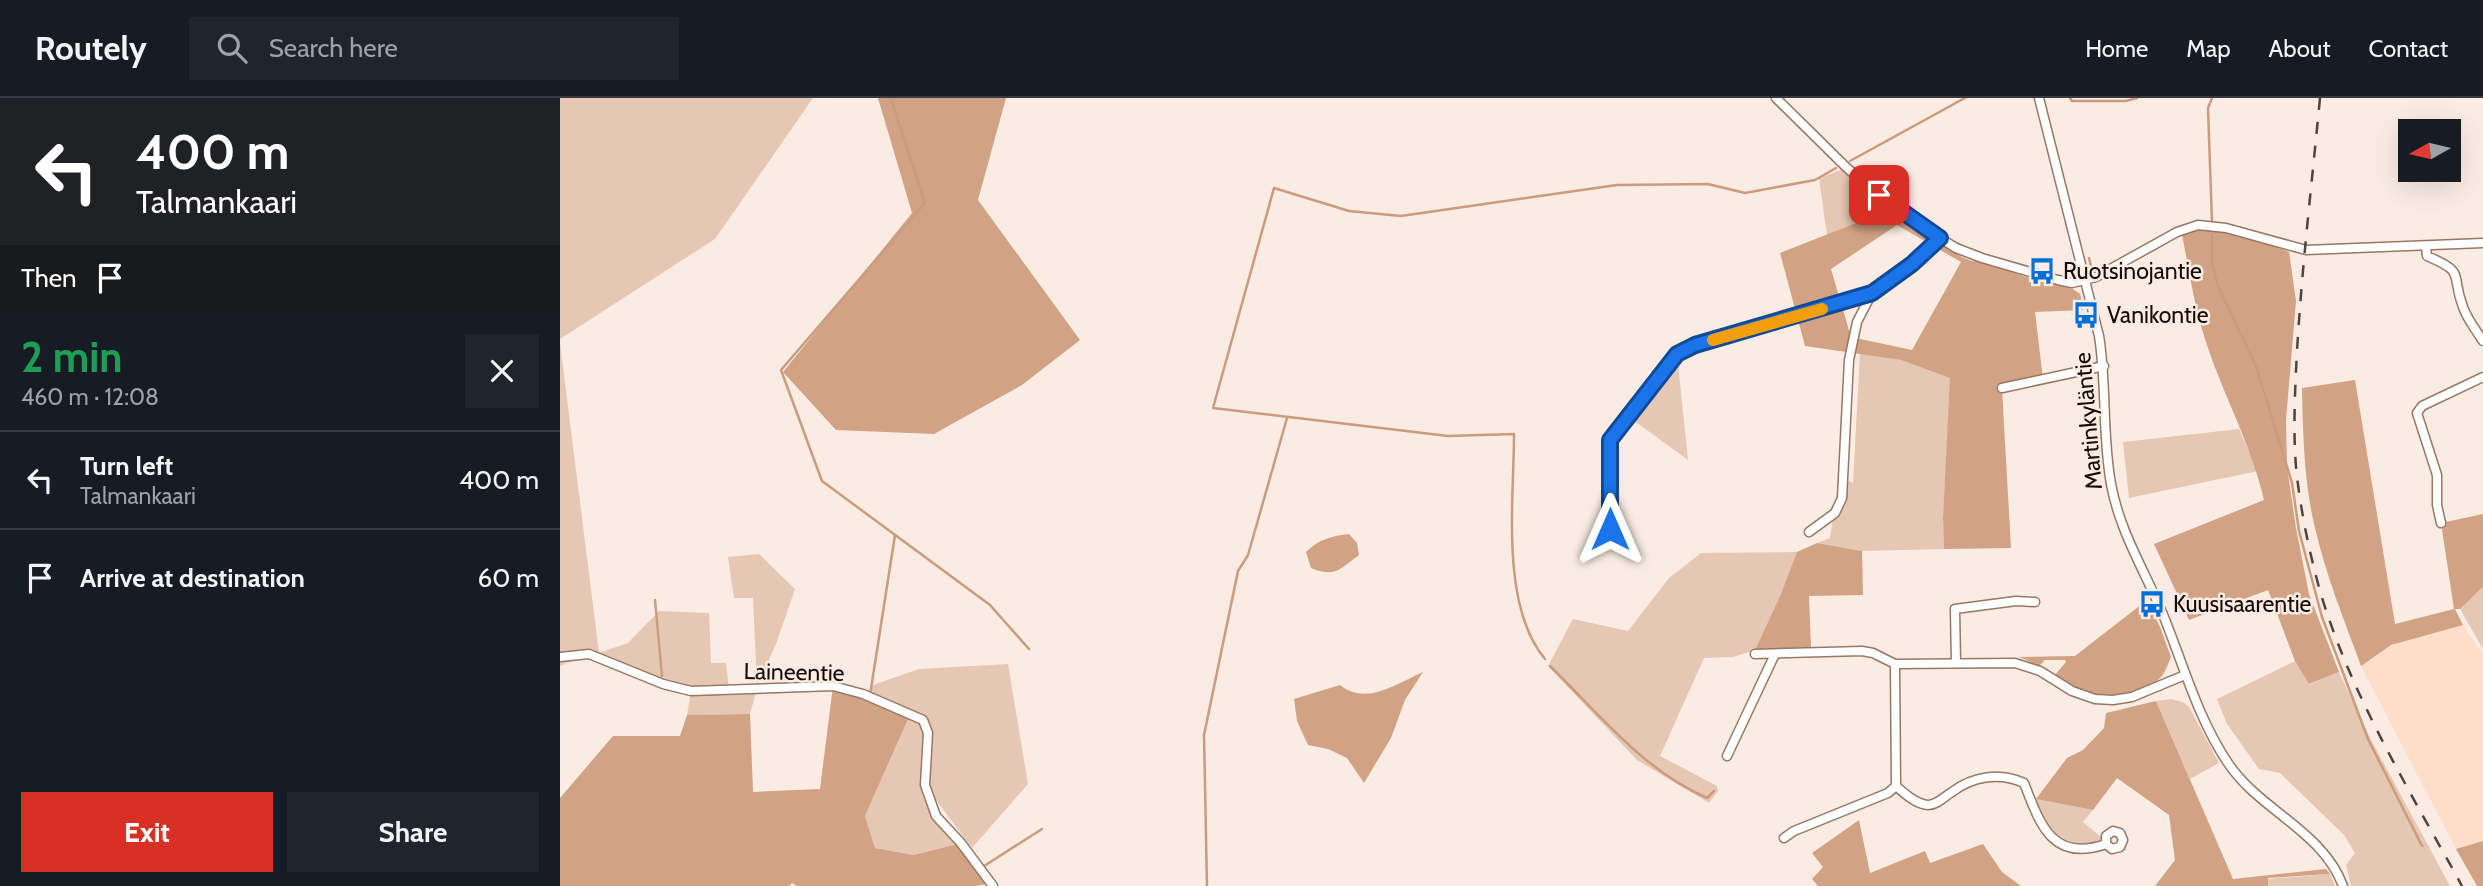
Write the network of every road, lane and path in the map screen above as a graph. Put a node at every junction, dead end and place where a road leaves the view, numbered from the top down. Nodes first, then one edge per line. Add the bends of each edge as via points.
1 (1776, 98) edge
2 (2039, 98) edge
3 (1940, 238) junction
4 (2483, 243) edge
5 (2426, 246) junction
6 (2085, 281) junction
7 (1872, 293) junction
8 (2483, 341) edge
9 (2104, 366) junction
10 (2483, 377) edge
11 (2002, 388) dead end
12 (2441, 523) dead end
13 (1610, 529) dead end
14 (1809, 533) dead end
15 (2035, 602) dead end
16 (1755, 654) dead end
17 (1775, 654) junction
18 (560, 657) edge
19 (1956, 663) junction
20 (1895, 664) junction
21 (2185, 675) junction
22 (1727, 756) dead end
23 (1896, 786) junction
24 (1784, 838) dead end
25 (2106, 844) dead end
26 (993, 886) edge
27 (2343, 886) edge

1 - 3 street via 1847,168 1894,208
2 - 6 street, Martinkyläntie
3 - 6 street via 2012,268 2072,283
3 - 7 street
4 - 5 street
5 - 6 street via 2306,250 2198,225
5 - 8 street via 2427,256 2452,267 2457,275 2463,308
6 - 9 street, Martinkyläntie
7 - 13 street via 1677,354 1610,440
7 - 14 street via 1857,322 1849,360 1842,499 1835,513
9 - 11 street
9 - 21 street, Martinkyläntie via 2107,459 2117,510
10 - 12 street via 2422,406 2417,413 2437,475
15 - 19 street via 1955,609
16 - 17 street
17 - 20 street via 1862,651
17 - 22 street
18 - 26 street, Laineentie via 589,654 691,691 834,687 863,694 923,720 928,733 925,785 936,816
19 - 20 street
19 - 21 street via 2015,663 2040,671 2081,695 2113,701 2151,691
20 - 23 street
21 - 27 street, Martinkyläntie via 2230,766 2318,847
23 - 24 street
23 - 25 street via 1927,805 1979,777 2013,778 2024,783 2036,818 2061,844 2072,849

